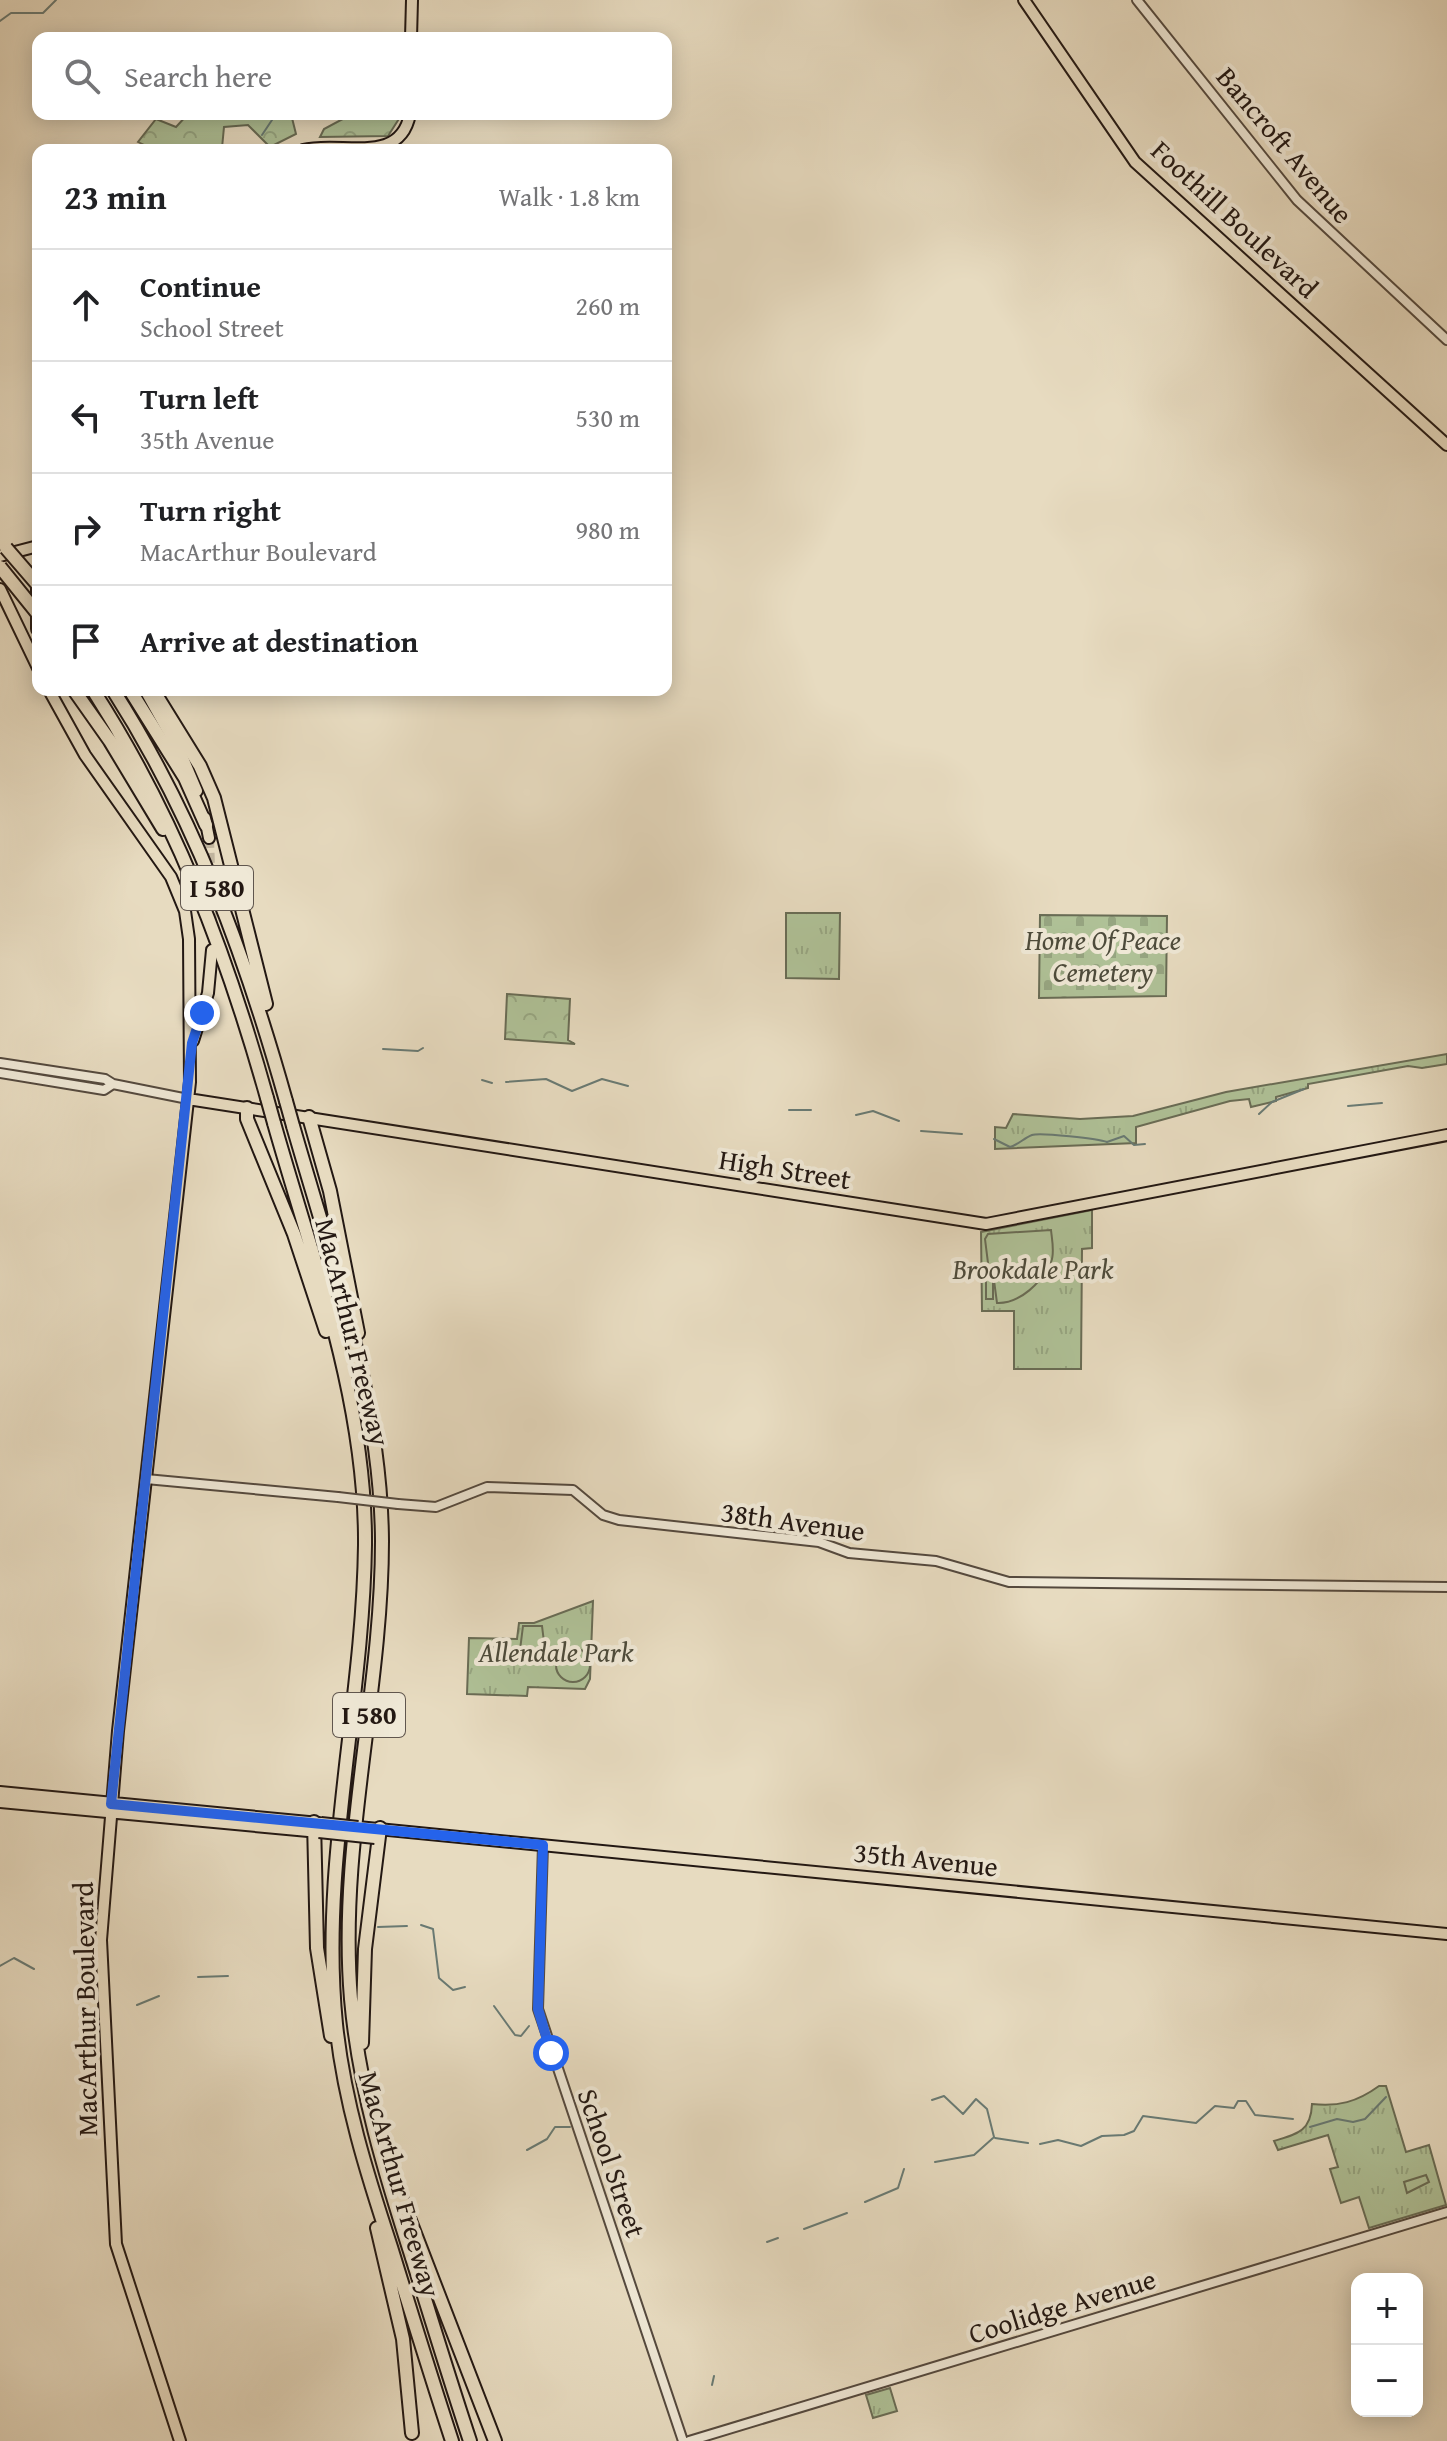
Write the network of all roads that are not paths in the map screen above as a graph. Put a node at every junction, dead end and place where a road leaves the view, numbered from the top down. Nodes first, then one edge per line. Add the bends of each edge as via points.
1 (412, 0) edge
2 (1024, 0) edge
3 (1137, 0) edge
4 (411, 32) edge
5 (407, 120) edge
6 (389, 144) edge
7 (1447, 340) edge
8 (1447, 445) edge
9 (32, 546) edge
10 (2, 548) edge
11 (0, 567) edge
12 (32, 576) edge
13 (0, 589) edge
14 (32, 594) edge
15 (32, 607) edge
16 (15, 617) junction
17 (32, 655) edge
18 (52, 696) edge
19 (78, 696) edge
20 (97, 696) edge
21 (116, 696) edge
22 (134, 696) edge
23 (148, 696) edge
24 (157, 696) edge
25 (207, 831) joint
26 (200, 892) junction
27 (212, 950) dead end
28 (209, 983) junction
29 (190, 993) junction
30 (192, 1043) junction
31 (0, 1063) edge
32 (0, 1073) edge
33 (113, 1084) junction
34 (188, 1099) junction
35 (286, 1101) junction
36 (247, 1108) junction
37 (309, 1117) junction
38 (1447, 1135) edge
39 (358, 1352) junction
40 (351, 1402) junction
41 (146, 1479) junction
42 (1447, 1587) edge
43 (0, 1792) edge
44 (0, 1802) edge
45 (110, 1808) junction
46 (317, 1827) junction
47 (378, 1833) junction
48 (543, 1845) junction
49 (1447, 1934) edge
50 (361, 2079) junction
51 (344, 2081) junction
52 (1447, 2212) edge
53 (407, 2225) junction
54 (381, 2229) junction
55 (413, 2437) edge
56 (180, 2441) edge
57 (452, 2441) edge
58 (470, 2441) edge
59 (495, 2441) edge
60 (686, 2441) edge

1 - 4 main road
2 - 8 main road, Foothill Boulevard via 1135,162
3 - 7 street, Bancroft Avenue via 1297,200
5 - 6 main road
9 - 10 main road
10 - 12 highway, bridge
11 - 15 highway, bridge
13 - 16 main road
14 - 16 main road
16 - 17 main road
18 - 29 main road, MacArthur Boulevard via 85,755 175,885 188,930
19 - 26 highway
20 - 26 highway, MacArthur Freeway / I 580 via 150,786
21 - 35 highway, MacArthur Freeway / I 580 via 208,866 252,985
22 - 25 highway via 185,778
23 - 25 main road via 183,758
24 - 35 highway via 214,798
26 - 40 highway, MacArthur Freeway / I 580, bridge via 237,992
27 - 28 main road, MacArthur Boulevard
28 - 29 main road via 198,994
28 - 30 main road, MacArthur Boulevard
29 - 30 main road, MacArthur Boulevard
30 - 34 main road, MacArthur Boulevard
31 - 33 street, High Street
32 - 33 street, High Street via 104,1090
33 - 34 street, High Street
34 - 36 main road, High Street
34 - 41 main road, MacArthur Boulevard
35 - 39 highway, MacArthur Freeway / I 580, bridge
36 - 37 main road, High Street
36 - 40 highway
37 - 38 main road, High Street via 986,1224
37 - 39 highway via 330,1191
39 - 50 highway, MacArthur Freeway / I 580 via 375,1446 382,1544 350,1905 350,1993
40 - 51 highway, MacArthur Freeway / I 580 via 365,1544 332,1931
41 - 42 street, 38th Avenue, bridge via 436,1507 487,1487 573,1490 603,1515 619,1520 819,1542 849,1553 936,1561 1009,1582
41 - 45 main road, MacArthur Boulevard
43 - 45 main road, 35th Avenue
44 - 45 main road, 35th Avenue
45 - 46 main road, 35th Avenue
45 - 56 main road, MacArthur Boulevard via 101,1940 116,2244
46 - 47 main road, 35th Avenue, bridge
46 - 51 highway via 322,1995
47 - 48 main road, 35th Avenue
47 - 50 highway via 365,1949
48 - 49 main road, 35th Avenue
48 - 60 street, School Street via 538,2009
50 - 53 highway, MacArthur Freeway / I 580
51 - 54 highway, MacArthur Freeway / I 580
52 - 60 street, Coolidge Avenue
53 - 58 highway, MacArthur Freeway
53 - 59 highway
54 - 55 highway via 403,2339
54 - 57 highway, MacArthur Freeway

